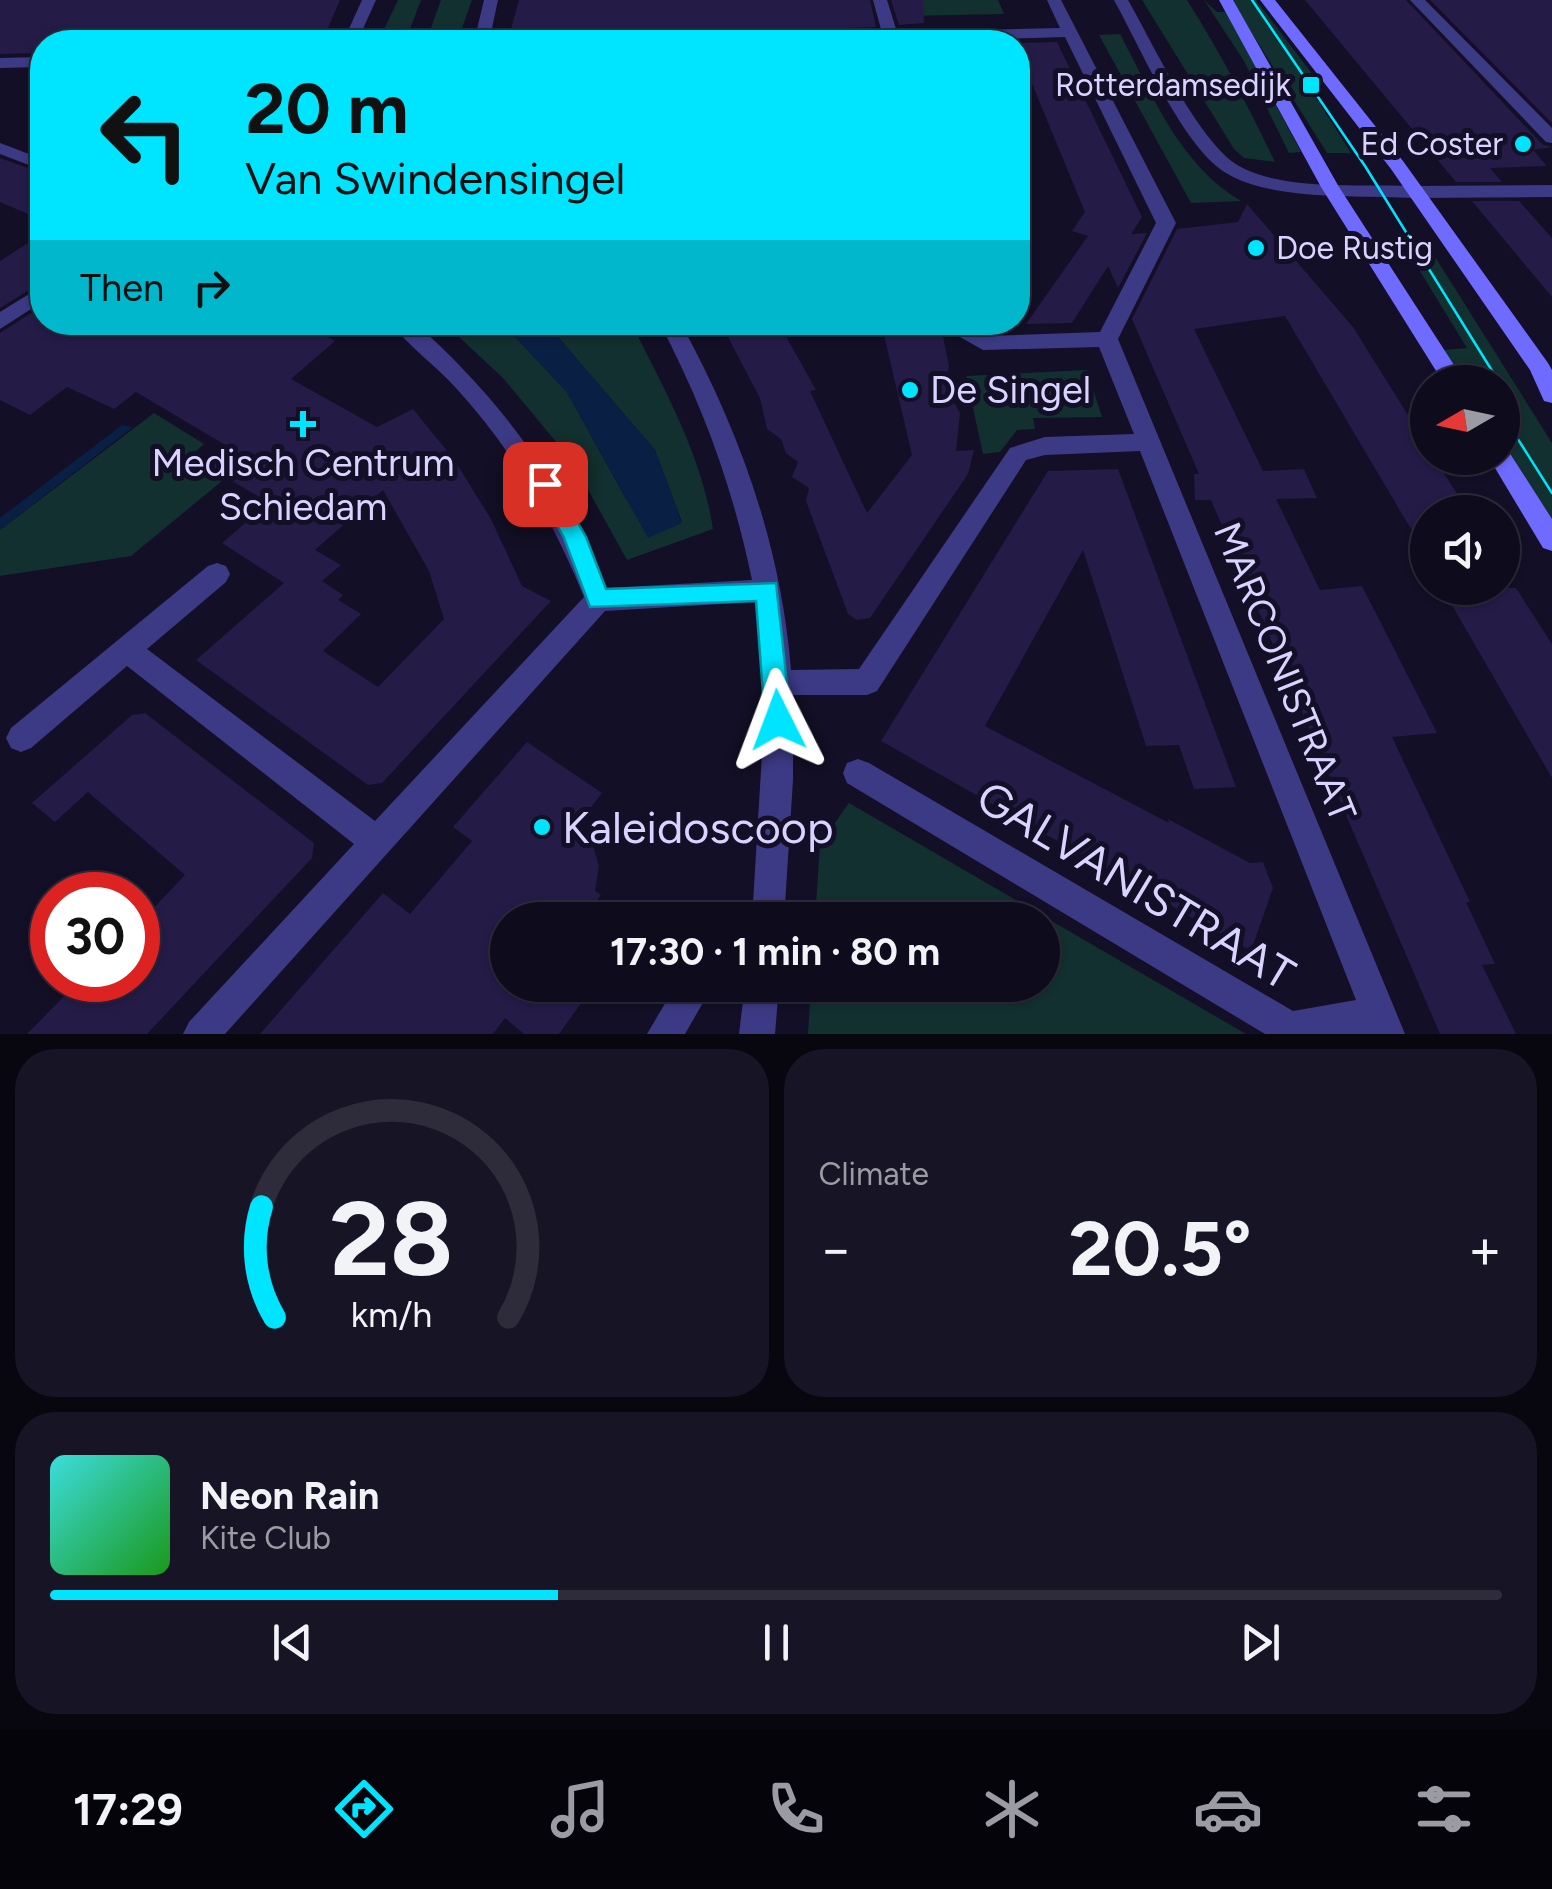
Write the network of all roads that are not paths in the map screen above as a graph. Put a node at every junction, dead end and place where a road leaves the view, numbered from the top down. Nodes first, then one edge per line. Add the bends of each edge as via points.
1 (369, 0) edge
2 (491, 0) edge
3 (880, 0) edge
4 (1054, 0) edge
5 (1120, 0) edge
6 (1226, 0) edge
7 (1268, 0) edge
8 (1417, 0) edge
9 (355, 30) edge
10 (483, 30) edge
11 (889, 30) edge
12 (1070, 32) junction
13 (1030, 34) edge
14 (30, 62) edge
15 (0, 63) edge
16 (1552, 138) edge
17 (2, 151) edge
18 (30, 161) edge
19 (1330, 187) junction
20 (1552, 191) edge
21 (1415, 192) junction
22 (30, 301) edge
23 (0, 322) edge
24 (415, 335) edge
25 (675, 335) edge
26 (972, 335) edge
27 (1107, 339) junction
28 (1443, 365) edge
29 (1552, 396) edge
30 (1149, 442) junction
31 (1511, 475) edge
32 (1552, 541) edge
33 (217, 574) dead end
34 (767, 590) junction
35 (598, 600) junction
36 (126, 649) junction
37 (776, 683) junction
38 (20, 738) dead end
39 (858, 772) dead end
40 (378, 843) junction
41 (769, 902) edge
42 (685, 1002) edge
43 (760, 1002) edge
44 (1383, 1024) edge
45 (201, 1034) edge
46 (665, 1034) edge
47 (757, 1034) edge

1 - 9 street
2 - 10 street
3 - 11 street
4 - 12 street
5 - 19 street via 1220,161 1263,180
6 - 19 main road
7 - 21 main road
8 - 16 street
12 - 13 street
12 - 27 street via 1164,230
14 - 15 street
17 - 18 street
19 - 21 street
19 - 28 main road
20 - 21 street
21 - 29 main road via 1540,368
22 - 23 street
24 - 35 street via 471,390 545,484 575,537
25 - 34 street via 720,428
26 - 27 street via 983,343
27 - 30 street, MARCONISTRAAT
30 - 37 street via 1045,446 1018,454 867,682
30 - 44 street, MARCONISTRAAT
31 - 32 main road
33 - 36 street
34 - 35 street
34 - 37 street
35 - 40 street
36 - 38 street
36 - 40 street
37 - 41 street via 780,758
39 - 44 street, GALVANISTRAAT via 1290,1028
40 - 45 street
42 - 46 street
43 - 47 street

